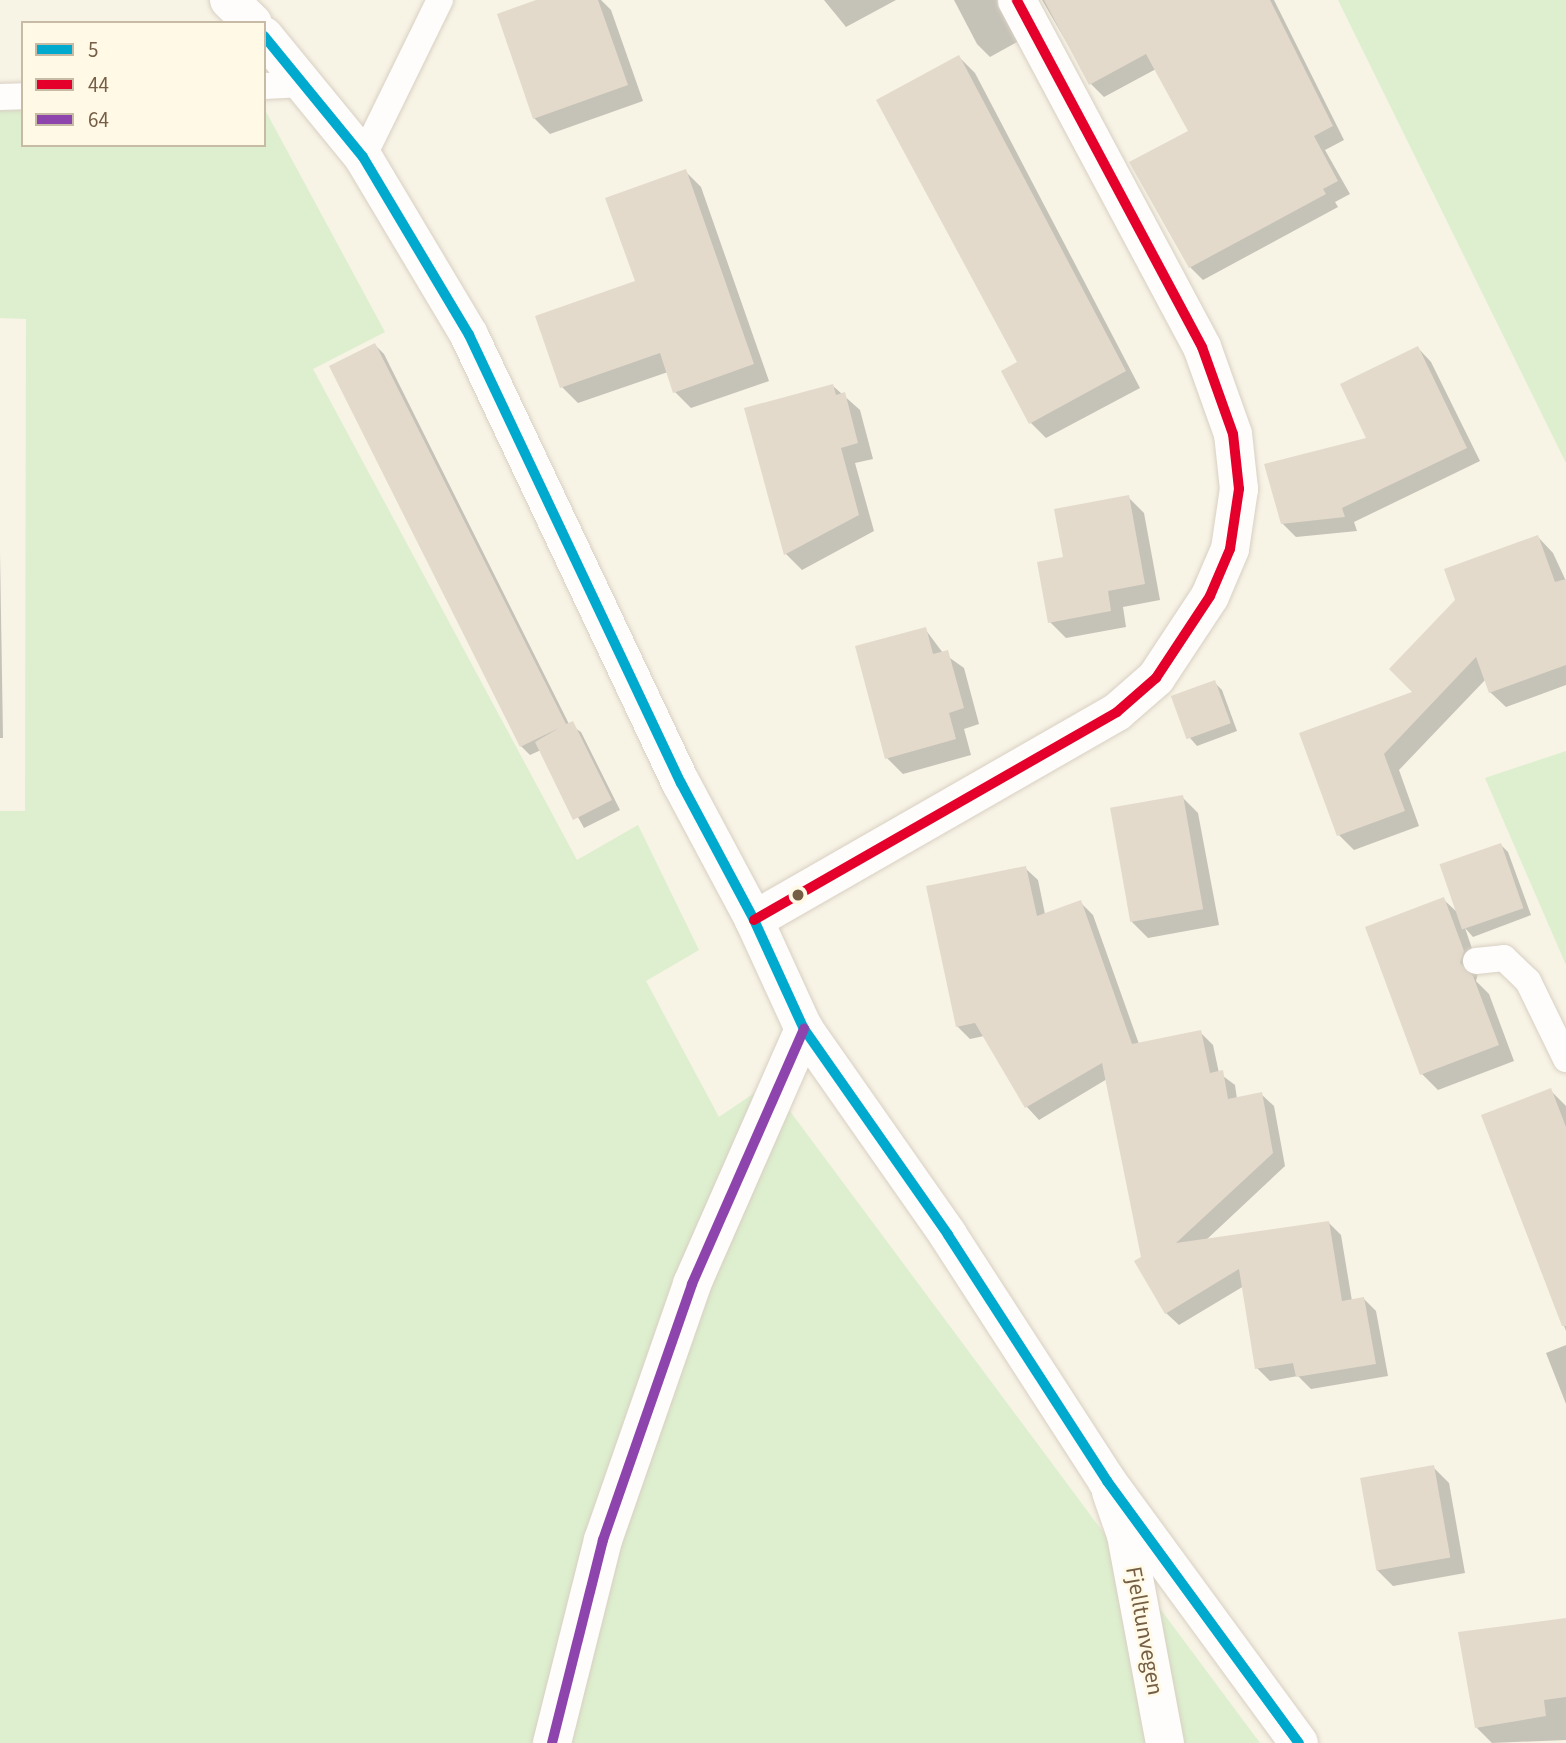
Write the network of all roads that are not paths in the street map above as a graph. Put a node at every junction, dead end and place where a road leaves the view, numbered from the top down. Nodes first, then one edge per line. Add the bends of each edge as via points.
1 (229, 0) edge
2 (440, 0) edge
3 (1017, 0) edge
4 (251, 21) edge
5 (266, 38) edge
6 (304, 84) junction
7 (266, 86) edge
8 (21, 96) edge
9 (0, 97) edge
10 (363, 156) junction
11 (754, 920) junction
12 (1476, 961) dead end
13 (804, 1029) junction
14 (1566, 1059) edge
15 (1107, 1480) junction
16 (552, 1743) edge
17 (1165, 1743) edge
18 (1299, 1743) edge

1 - 4 street
2 - 10 lane
3 - 11 street via 1202,347 1233,435 1239,489 1230,549 1210,596 1156,678 1117,712
5 - 6 street, Fjelltunvegen
6 - 7 lane
6 - 10 street, Fjelltunvegen
8 - 9 lane
10 - 11 street, Fjelltunvegen via 469,335 681,783
11 - 13 street, Fjelltunvegen
12 - 14 lane via 1504,958 1528,981
13 - 15 street, Fjelltunvegen via 948,1235
13 - 16 street via 692,1284 603,1540
15 - 17 street, Fjelltunvegen via 1126,1535
15 - 18 street, Fjelltunvegen

